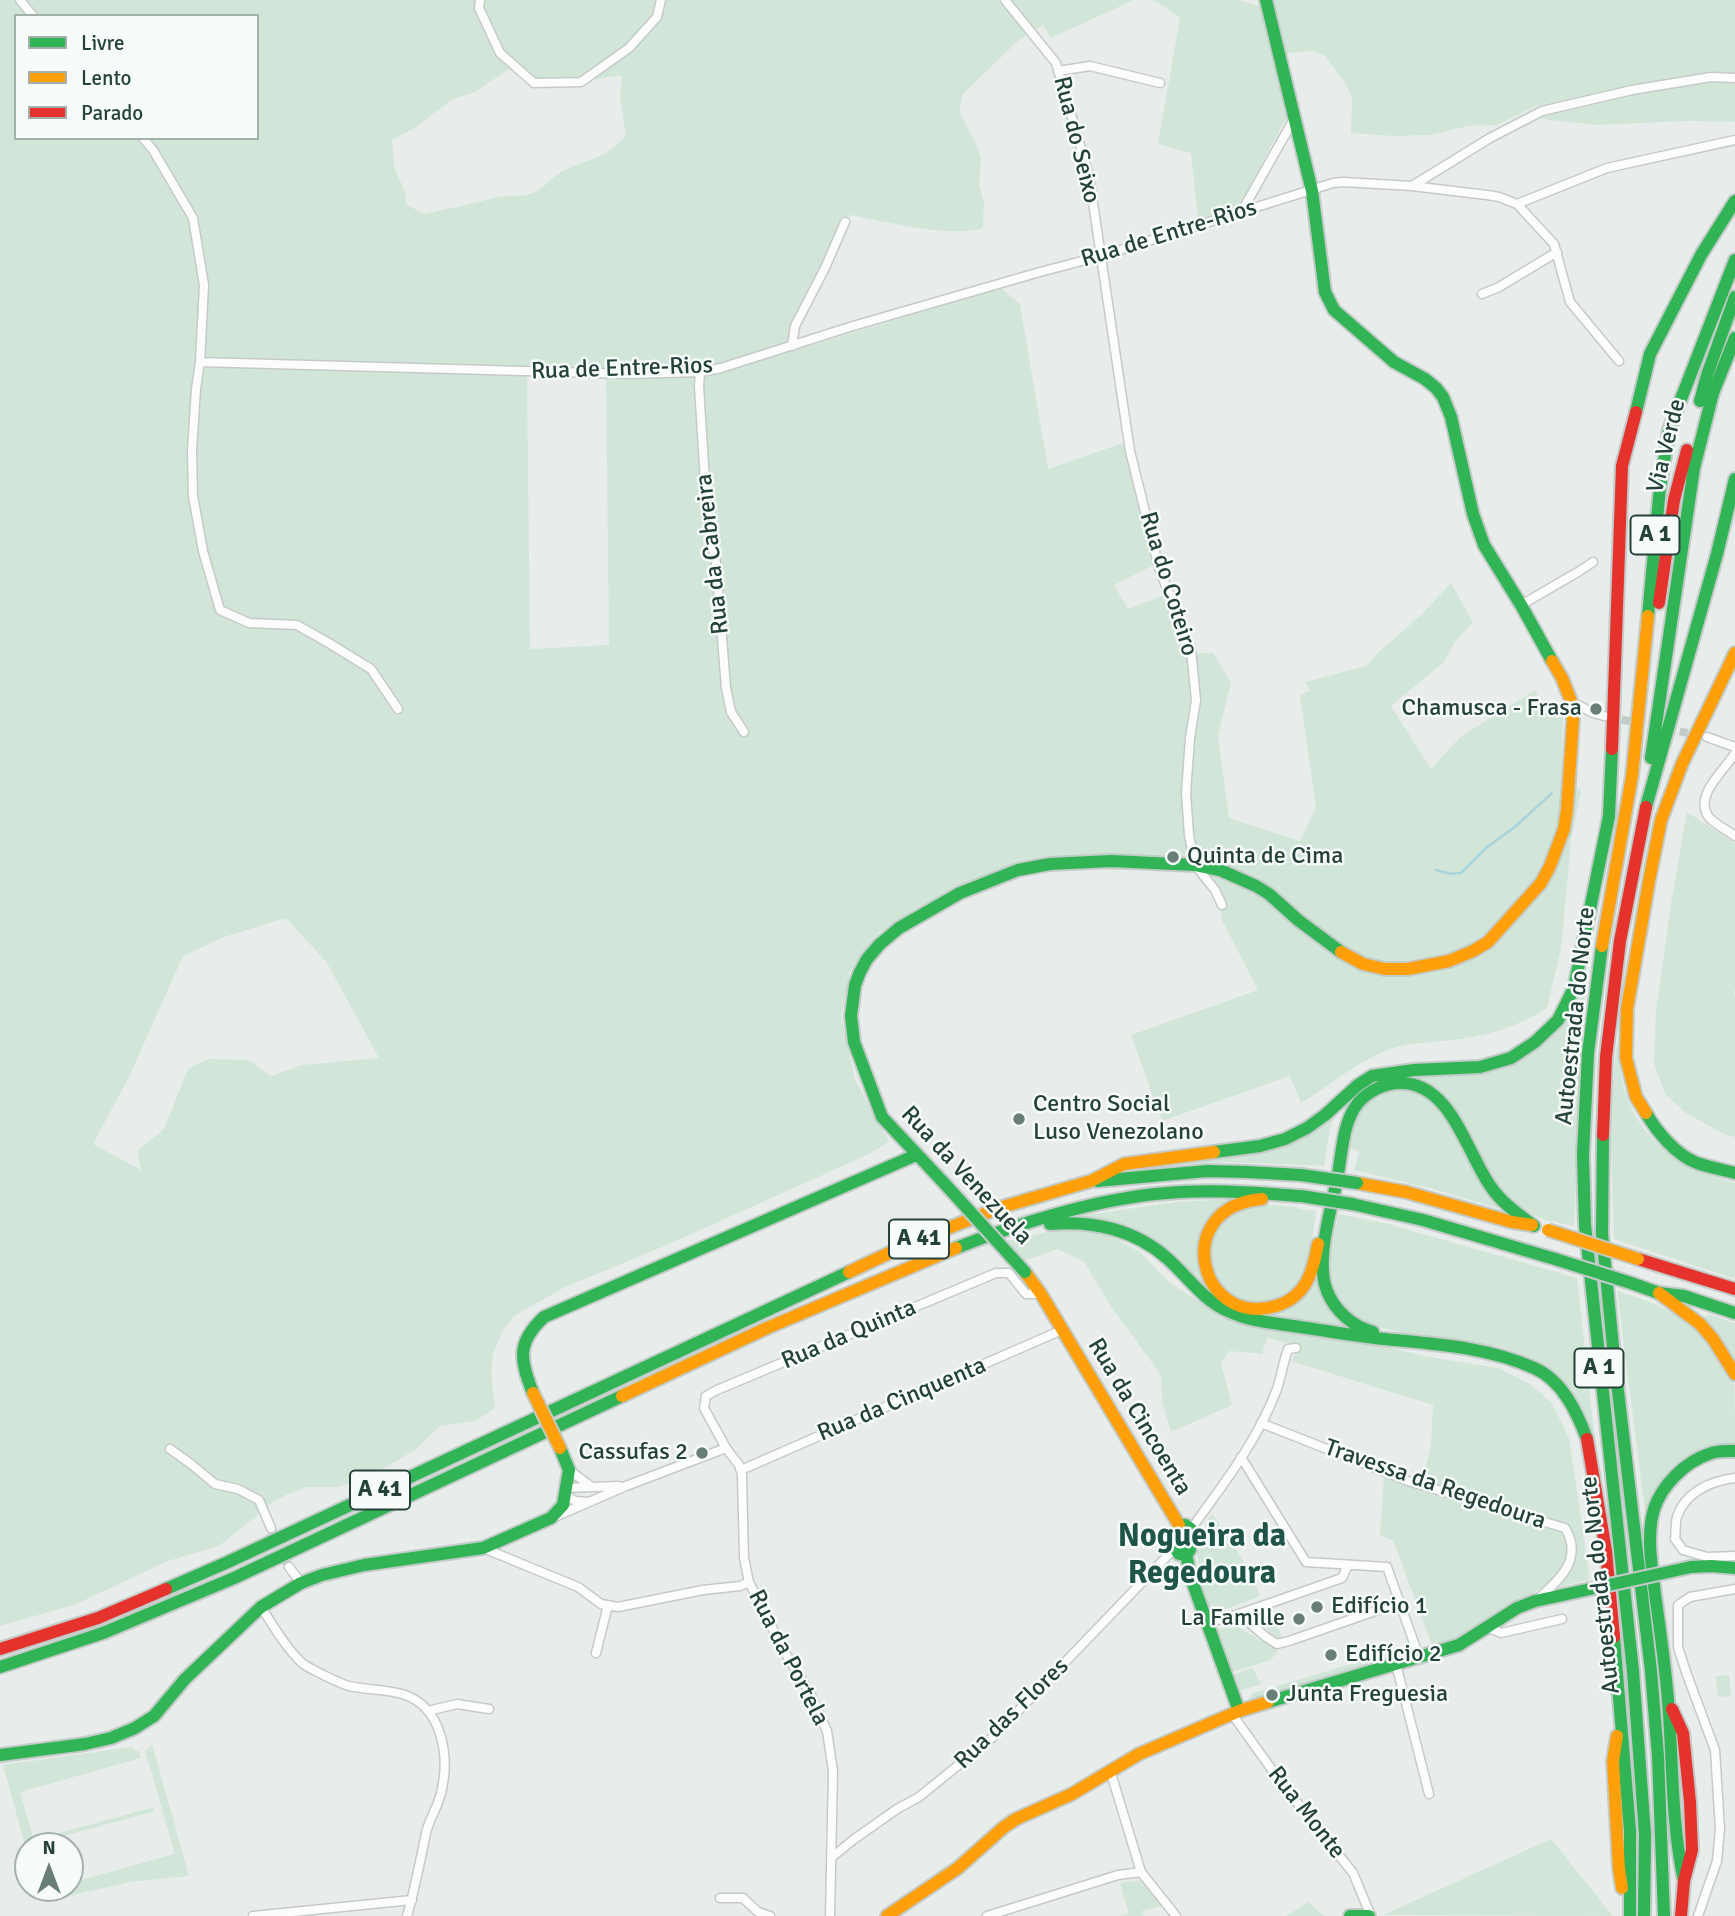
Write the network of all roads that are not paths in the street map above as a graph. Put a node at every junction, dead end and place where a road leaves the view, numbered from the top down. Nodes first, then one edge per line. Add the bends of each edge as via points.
1 (20, 0) edge
2 (480, 0) edge
3 (661, 0) edge
4 (1005, 0) edge
5 (1266, 0) edge
6 (31, 14) edge
7 (1058, 71) junction
8 (1735, 78) edge
9 (1160, 83) dead end
10 (1295, 117) junction
11 (146, 140) edge
12 (1735, 140) edge
13 (1412, 186) junction
14 (1312, 191) junction
15 (1735, 201) edge
16 (1517, 204) junction
17 (1242, 211) junction
18 (845, 222) dead end
19 (1557, 252) junction
20 (1101, 256) junction
21 (1735, 260) edge
22 (1482, 294) dead end
23 (1735, 297) edge
24 (1735, 338) edge
25 (792, 346) junction
26 (1619, 361) dead end
27 (200, 362) junction
28 (700, 372) junction
29 (1735, 479) edge
30 (1592, 562) dead end
31 (1521, 605) junction
32 (1735, 653) edge
33 (1571, 701) junction
34 (398, 709) dead end
35 (1593, 713) junction
36 (1604, 716) tunnel mouth
37 (1573, 720) junction
38 (744, 732) dead end
39 (1707, 737) tunnel mouth
40 (1735, 747) edge
41 (1735, 753) edge
42 (1632, 776) junction
43 (1642, 822) junction
44 (1735, 836) edge
45 (1195, 865) junction
46 (1222, 905) dead end
47 (1388, 1073) junction
48 (915, 1155) junction
49 (1735, 1173) edge
50 (1091, 1181) junction
51 (1278, 1194) junction
52 (1023, 1225) junction
53 (1534, 1226) junction
54 (1735, 1289) edge
55 (1659, 1293) junction
56 (1041, 1294) junction
57 (1735, 1313) edge
58 (1062, 1330) junction
59 (1434, 1344) junction
60 (1296, 1348) dead end
61 (1735, 1374) edge
62 (1261, 1423) junction
63 (726, 1448) junction
64 (170, 1449) dead end
65 (1735, 1451) edge
66 (1241, 1457) junction
67 (569, 1470) junction
68 (741, 1470) junction
69 (1735, 1478) edge
70 (626, 1486) junction
71 (592, 1487) junction
72 (566, 1491) junction
73 (591, 1503) junction
74 (551, 1518) junction
75 (1185, 1527) junction
76 (271, 1528) tunnel mouth
77 (483, 1548) junction
78 (1181, 1551) junction
79 (1735, 1556) edge
80 (1348, 1565) junction
81 (289, 1567) tunnel mouth
82 (1735, 1567) edge
83 (749, 1581) junction
84 (301, 1583) junction
85 (1735, 1589) edge
86 (1535, 1601) junction
87 (608, 1605) junction
88 (261, 1607) junction
89 (1384, 1608) dead end
90 (1239, 1614) junction
91 (1562, 1619) dead end
92 (1207, 1623) junction
93 (1488, 1628) junction
94 (0, 1649) edge
95 (596, 1653) dead end
96 (1419, 1657) junction
97 (1396, 1664) junction
98 (0, 1667) edge
99 (489, 1709) dead end
100 (428, 1711) junction
101 (1235, 1713) junction
102 (0, 1755) edge
103 (1111, 1770) junction
104 (1429, 1794) dead end
105 (831, 1858) junction
106 (1141, 1872) junction
107 (720, 1898) dead end
108 (412, 1900) junction
109 (896, 1914) edge
110 (253, 1916) edge
111 (407, 1916) edge
112 (770, 1916) edge
113 (830, 1916) edge
114 (987, 1916) edge
115 (1176, 1916) edge
116 (1350, 1916) edge
117 (1370, 1916) edge
118 (1630, 1916) edge
119 (1644, 1916) edge
120 (1664, 1916) edge
121 (1681, 1916) edge
122 (1698, 1916) edge

1 - 6 street
2 - 3 street via 479,8 500,53 534,83 581,82 629,48 657,17
4 - 7 street, Rua do Seixo
5 - 10 main road, Rua da Venezuela
7 - 9 street via 1090,65
7 - 20 street, Rua do Seixo via 1089,176
8 - 13 street via 1711,77 1645,88 1542,111
10 - 14 main road, Rua da Venezuela
10 - 17 street
11 - 27 street via 193,218 204,285
12 - 16 street via 1606,167
13 - 14 street, Rua de Entre-Rios via 1343,182
13 - 16 street, Rua de Entre-Rios via 1499,197
14 - 17 street, Rua de Entre-Rios
14 - 31 main road, Rua da Venezuela via 1328,302 1394,362 1424,379 1443,397 1483,545
15 - 47 main road via 1650,354 1642,425 1635,450 1622,466 1609,816 1574,988 1558,1020 1511,1058 1480,1066
16 - 19 street
17 - 20 street, Rua de Entre-Rios
18 - 25 street via 795,326
19 - 22 street
19 - 26 street via 1570,302
20 - 25 street, Rua de Entre-Rios
20 - 45 street, Rua do Coteiro via 1130,451 1159,568 1192,650 1196,700 1186,793
21 - 42 main road, Autoestrada do Norte / A 1 via 1670,430 1660,487
23 - 42 main road, Via Verde via 1707,375 1674,500
24 - 43 main road, Via Verde via 1713,393 1694,468
25 - 28 street, Rua de Entre-Rios
27 - 28 street, Rua de Entre-Rios via 508,372
27 - 34 street via 191,451 193,496 220,610 249,623 297,625 371,669
28 - 38 street, Rua da Cabreira via 707,513 716,563 726,688 731,712
29 - 43 main road, Autoestrada do Norte / A 1
30 - 31 street
31 - 33 main road, Rua da Venezuela
32 - 49 main road via 1661,820 1627,1009 1626,1058 1636,1097 1653,1125 1695,1162
33 - 35 street
33 - 37 main road, Rua da Venezuela
35 - 36 street
35 - 37 street
37 - 45 main road, Rua da Venezuela via 1564,829 1550,866 1488,942 1449,961 1408,970 1363,964 1343,954 1256,886
39 - 40 street
41 - 44 street via 1706,792 1704,806 1709,816
42 - 119 main road, Autoestrada do Norte / A 1 via 1601,951 1588,1053 1583,1155 1585,1225 1633,1671 1645,1834
43 - 120 main road, Autoestrada do Norte / A 1 via 1605,1057 1602,1233 1651,1671
45 - 46 street, Rua do Coteiro
45 - 48 main road, Rua da Venezuela via 1080,862 1018,870 960,893 880,944 855,985 851,1029 882,1117
47 - 50 main road via 1372,1076 1325,1115 1285,1139 1124,1164
47 - 51 main road via 1350,1100 1339,1123 1315,1259 1302,1290 1269,1309 1233,1303 1208,1276 1203,1259 1210,1226 1240,1202
48 - 56 main road, Rua da Venezuela, bridge
48 - 67 main road, bridge via 544,1317 523,1343 523,1366
50 - 53 main road, A 41, bridge via 1191,1172 1301,1175 1406,1192
50 - 94 main road, A 41 via 1002,1207 915,1241 228,1562 98,1618
51 - 52 main road, A 41 via 1164,1193 1085,1207
51 - 55 main road, A 41, bridge via 1423,1220
52 - 59 main road via 1071,1222 1124,1233 1167,1258 1208,1299 1250,1319
52 - 98 main road, A 41 via 926,1259 767,1328 234,1578 103,1633
53 - 54 main road, A 41, bridge
53 - 59 main road via 1501,1200 1489,1184 1440,1100 1406,1083 1385,1085 1357,1105 1342,1148 1324,1280 1332,1303 1363,1330
55 - 57 main road, A 41
55 - 61 main road via 1707,1331
56 - 58 main road, Rua da Venezuela
56 - 63 street, Rua da Quinta via 1026,1294 1009,1273 996,1273 717,1390 706,1396 704,1408
58 - 68 street, Rua da Cinquenta
58 - 75 main road, Rua da Cincoenta
59 - 118 main road via 1491,1353 1537,1369 1559,1387 1587,1438 1606,1551 1621,1713 1630,1831
60 - 62 street via 1287,1352 1278,1387
62 - 66 street
62 - 86 street, Travessa da Regedoura via 1408,1481 1565,1528 1571,1537 1571,1558 1562,1577
63 - 68 street
63 - 70 street
64 - 76 street via 215,1484 259,1500
65 - 121 main road via 1717,1451 1680,1470 1655,1507 1651,1535 1677,1850 1684,1881
66 - 75 street
66 - 80 street via 1307,1562
67 - 71 street
67 - 72 main road
68 - 83 street, Rua da Portela
69 - 79 street via 1707,1485 1689,1496 1678,1516 1675,1539 1683,1550 1707,1557
70 - 71 street
70 - 73 street
71 - 72 street
72 - 73 street via 575,1501
72 - 74 main road via 563,1506
73 - 74 street
74 - 77 main road
75 - 78 main road via 1191,1545 1189,1552
77 - 84 main road via 364,1565
77 - 87 street via 578,1587
78 - 92 main road
78 - 105 street, Rua das Flores via 993,1737 919,1797
80 - 90 street via 1342,1577
80 - 96 street via 1387,1567
81 - 84 street
82 - 86 main road, bridge via 1691,1567
83 - 87 street via 618,1607
83 - 105 street, Rua da Portela via 827,1731 833,1771
84 - 88 main road
85 - 122 street via 1690,1597 1678,1605 1678,1647 1716,1763 1717,1861
86 - 93 main road
87 - 95 street
88 - 100 street via 303,1664 347,1685 401,1693
88 - 102 main road via 185,1679 155,1716 135,1728 85,1744
89 - 90 street via 1277,1644
90 - 92 street
91 - 93 street via 1502,1633
92 - 101 main road
93 - 96 main road via 1459,1645
96 - 97 main road
97 - 101 main road
97 - 104 street
99 - 100 street via 457,1704
100 - 108 street via 441,1737 444,1779
101 - 103 main road
101 - 117 street, Rua Monte via 1353,1873
103 - 106 street
103 - 109 main road via 1004,1827
105 - 113 street, Rua da Portela
106 - 114 street
106 - 115 street
107 - 112 street via 743,1898
108 - 110 street
108 - 111 street
116 - 117 main road

